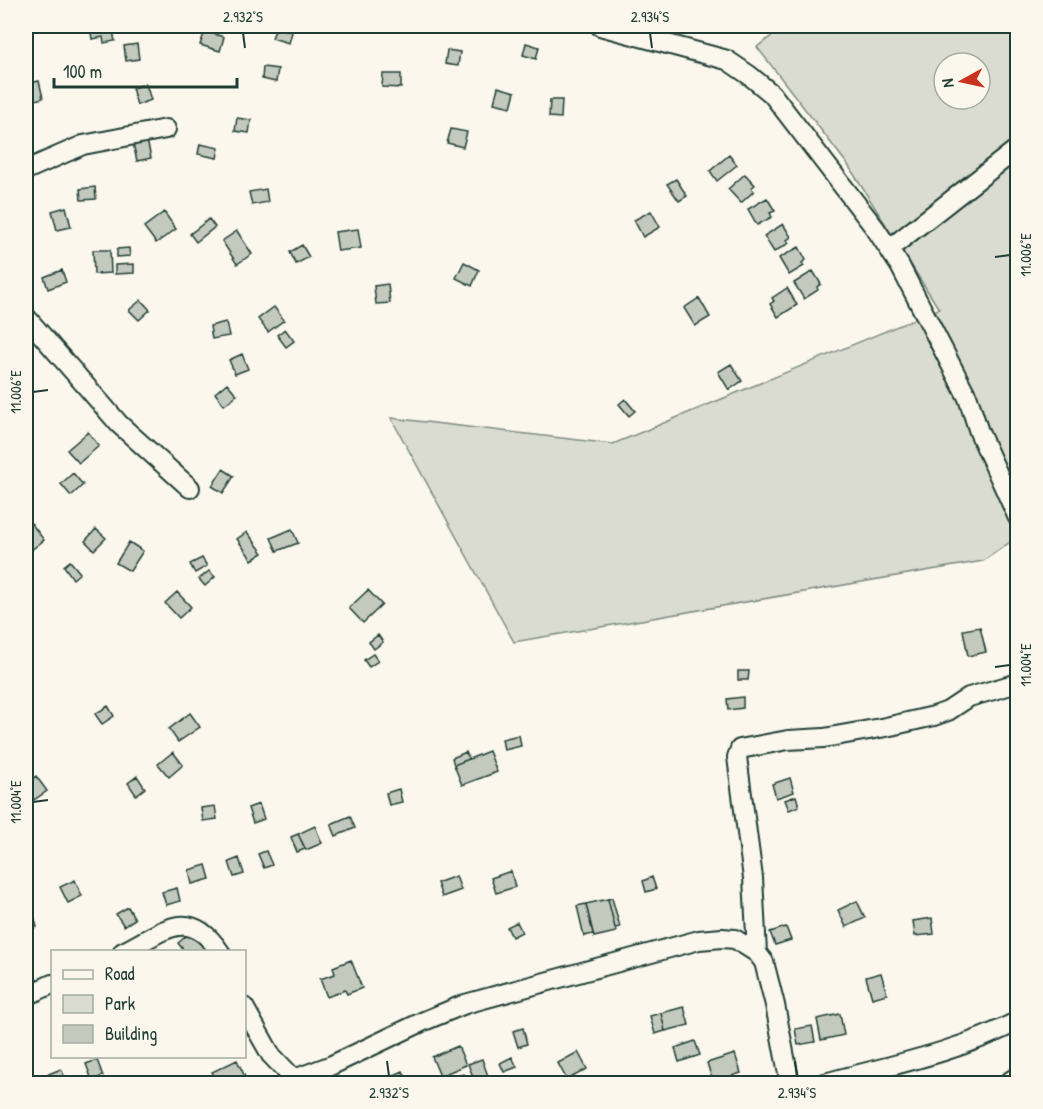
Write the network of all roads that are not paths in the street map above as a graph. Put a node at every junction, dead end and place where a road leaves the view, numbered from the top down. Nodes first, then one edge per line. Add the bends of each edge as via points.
1 (600, 26) edge
2 (166, 129) dead end
3 (1017, 148) edge
4 (26, 170) edge
5 (889, 249) junction
6 (26, 317) edge
7 (190, 488) dead end
8 (1017, 518) edge
9 (1017, 683) edge
10 (125, 950) edge
11 (219, 950) edge
12 (757, 953) junction
13 (51, 984) edge
14 (26, 996) edge
15 (246, 1011) edge
16 (1017, 1021) edge
17 (1017, 1076) edge
18 (789, 1083) edge
19 (821, 1083) edge
20 (1006, 1083) edge

1 - 5 street via 727,60 749,75 772,94
2 - 4 street via 83,145
3 - 5 street
5 - 8 street via 968,398
6 - 7 street via 119,424
9 - 12 street via 969,697 934,716 737,752 753,878
10 - 11 street via 166,928 184,926 207,935
12 - 15 street via 735,939 699,940 586,969 465,1004 294,1079 271,1055
12 - 18 street via 769,978
13 - 14 street
16 - 19 street via 988,1036
17 - 20 street

